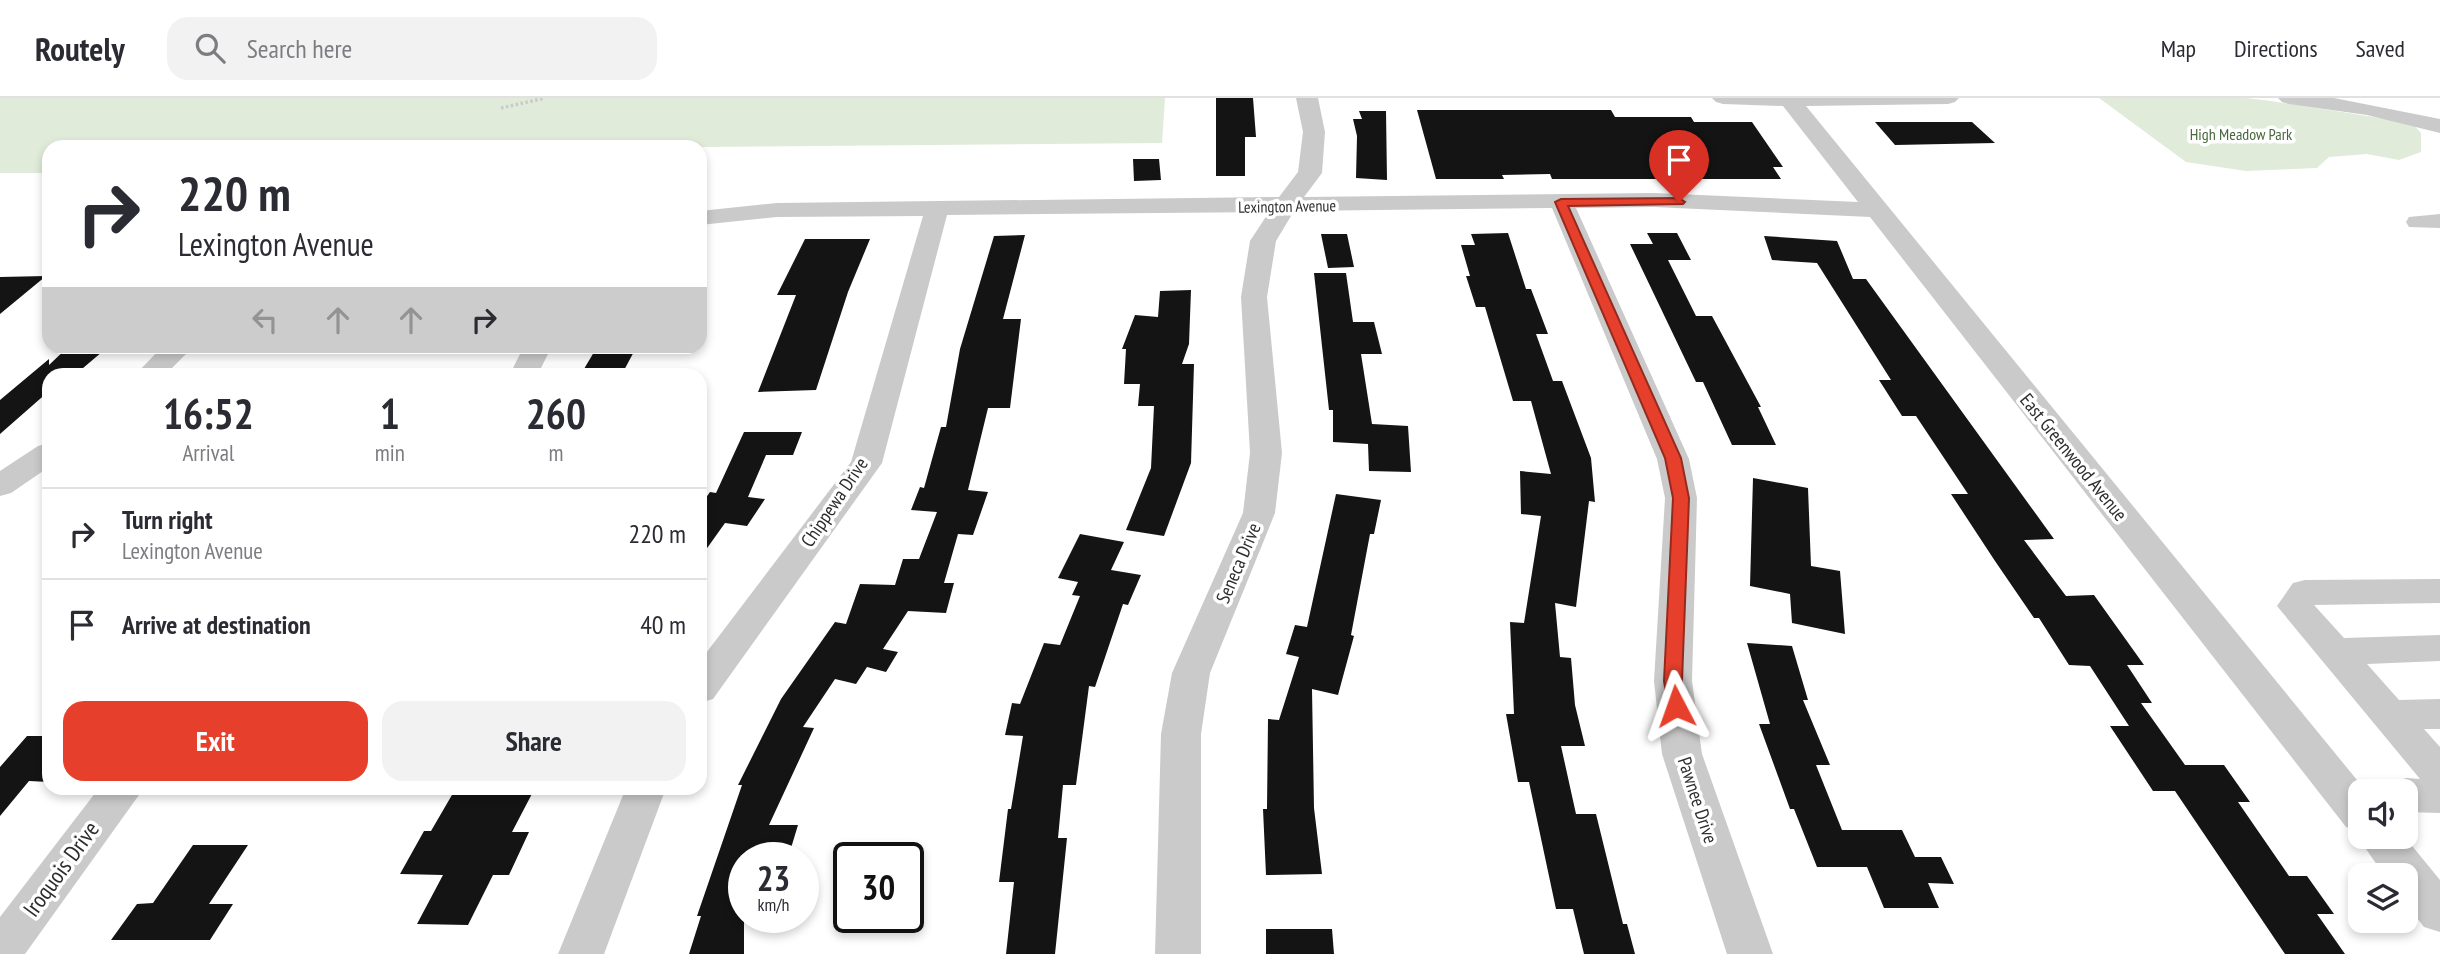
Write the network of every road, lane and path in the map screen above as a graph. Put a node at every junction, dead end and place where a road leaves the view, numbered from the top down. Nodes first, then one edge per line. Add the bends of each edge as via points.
1 (545, 98) edge
2 (1307, 98) edge
3 (1723, 98) edge
4 (1948, 98) edge
5 (2288, 98) edge
6 (1789, 99) edge
7 (2367, 103) edge
8 (501, 108) dead end
9 (2440, 126) edge
10 (1561, 202) junction
11 (1284, 206) junction
12 (937, 208) junction
13 (1875, 209) junction
14 (707, 217) edge
15 (171, 354) edge
16 (156, 368) edge
17 (42, 458) edge
18 (0, 486) edge
19 (2440, 591) edge
20 (2440, 648) edge
21 (2334, 652) junction
22 (707, 680) edge
23 (2440, 714) edge
24 (2389, 715) junction
25 (2440, 774) edge
26 (2348, 793) edge
27 (117, 795) edge
28 (643, 795) edge
29 (2418, 795) edge
30 (2440, 796) edge
31 (2388, 849) edge
32 (2440, 913) edge
33 (0, 953) edge
34 (581, 954) edge
35 (1178, 954) edge
36 (1750, 954) edge

1 - 8 path
2 - 11 street, Seneca Drive via 1314,132 1310,173
3 - 6 street
4 - 6 street
5 - 7 street
6 - 13 street, East Greenwood Avenue
7 - 9 street
10 - 11 street, Lexington Avenue
10 - 13 street, Lexington Avenue
10 - 36 street, Pawnee Drive via 1673,458 1681,498 1673,681 1682,754
11 - 12 street, Lexington Avenue
11 - 35 street, Seneca Drive via 1263,242 1254,297 1266,453 1259,513 1191,673 1181,734
12 - 14 street, Lexington Avenue via 776,210
12 - 22 street, Chippewa Drive via 866,463
13 - 26 street, East Greenwood Avenue
15 - 16 street
17 - 18 street
19 - 21 street via 2305,592 2295,606
20 - 21 street
21 - 24 street
23 - 24 street
24 - 25 street
27 - 33 street, Iroquois Drive
28 - 34 street
29 - 30 street
31 - 32 street

